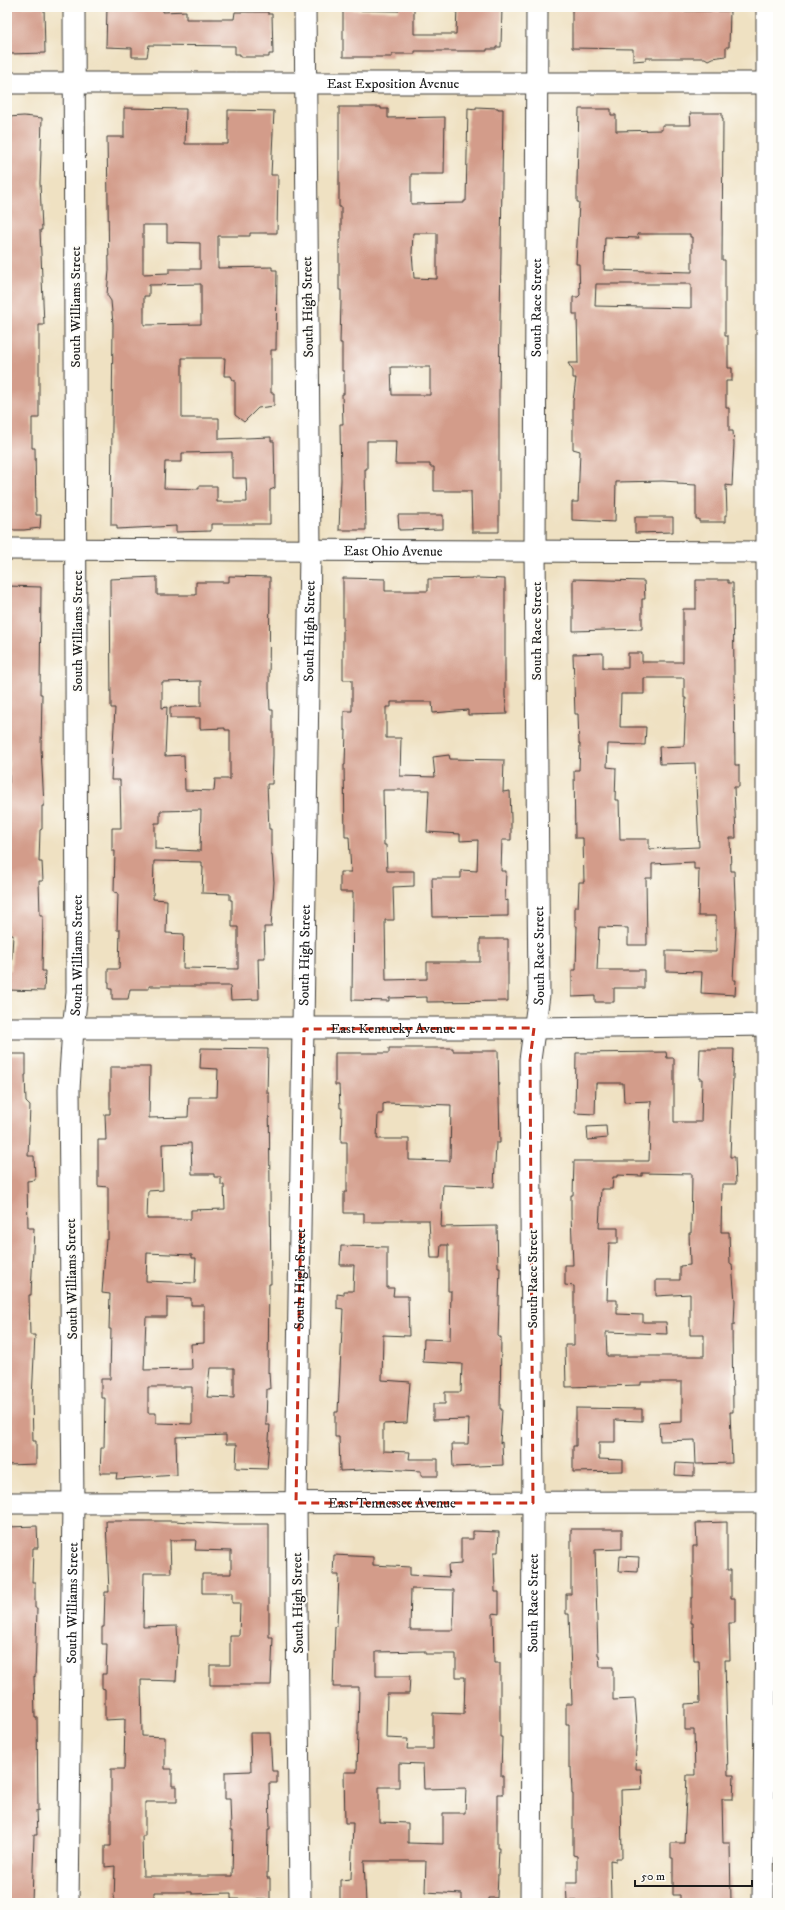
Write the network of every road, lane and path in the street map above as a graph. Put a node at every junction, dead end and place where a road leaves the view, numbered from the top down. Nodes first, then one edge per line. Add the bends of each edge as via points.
1 (74, 7) edge
2 (305, 7) edge
3 (536, 7) edge
4 (767, 7) edge
5 (7, 83) edge
6 (74, 83) junction
7 (305, 83) junction
8 (772, 83) edge
9 (536, 84) junction
10 (76, 548) junction
11 (7, 549) edge
12 (310, 550) junction
13 (535, 552) junction
14 (773, 552) edge
15 (773, 1025) edge
16 (7, 1028) edge
17 (73, 1028) junction
18 (304, 1028) junction
19 (534, 1028) junction
20 (7, 1502) edge
21 (773, 1502) edge
22 (73, 1503) junction
23 (296, 1503) junction
24 (533, 1503) junction
25 (68, 1903) edge
26 (300, 1903) edge
27 (531, 1903) edge
28 (763, 1903) edge

1 - 6 street, South Williams Street
2 - 7 street, South High Street
3 - 9 street, South Race Street
4 - 8 street
5 - 6 street, East Exposition Avenue
6 - 7 street, East Exposition Avenue
6 - 10 street, South Williams Street
7 - 9 street, East Exposition Avenue
7 - 12 street, South High Street
8 - 9 street, East Exposition Avenue
8 - 14 street
9 - 13 street, South Race Street
10 - 11 street, East Ohio Avenue
10 - 12 street, East Ohio Avenue
10 - 17 street, South Williams Street via 77,993
12 - 13 street, East Ohio Avenue
12 - 18 street, South High Street
13 - 14 street, East Ohio Avenue
13 - 19 street, South Race Street via 539,995
14 - 15 street
15 - 19 street, East Kentucky Avenue
15 - 21 street
16 - 17 street, East Kentucky Avenue
17 - 18 street, East Kentucky Avenue
17 - 22 street, South Williams Street via 69,1089
18 - 19 street, East Kentucky Avenue
18 - 23 street, South High Street
19 - 24 street, South Race Street via 530,1060
20 - 22 street, East Tennessee Avenue
21 - 24 street, East Tennessee Avenue
21 - 28 street
22 - 23 street, East Tennessee Avenue
22 - 25 street, South Williams Street
23 - 24 street, East Tennessee Avenue
23 - 26 street, South High Street
24 - 27 street, South Race Street

